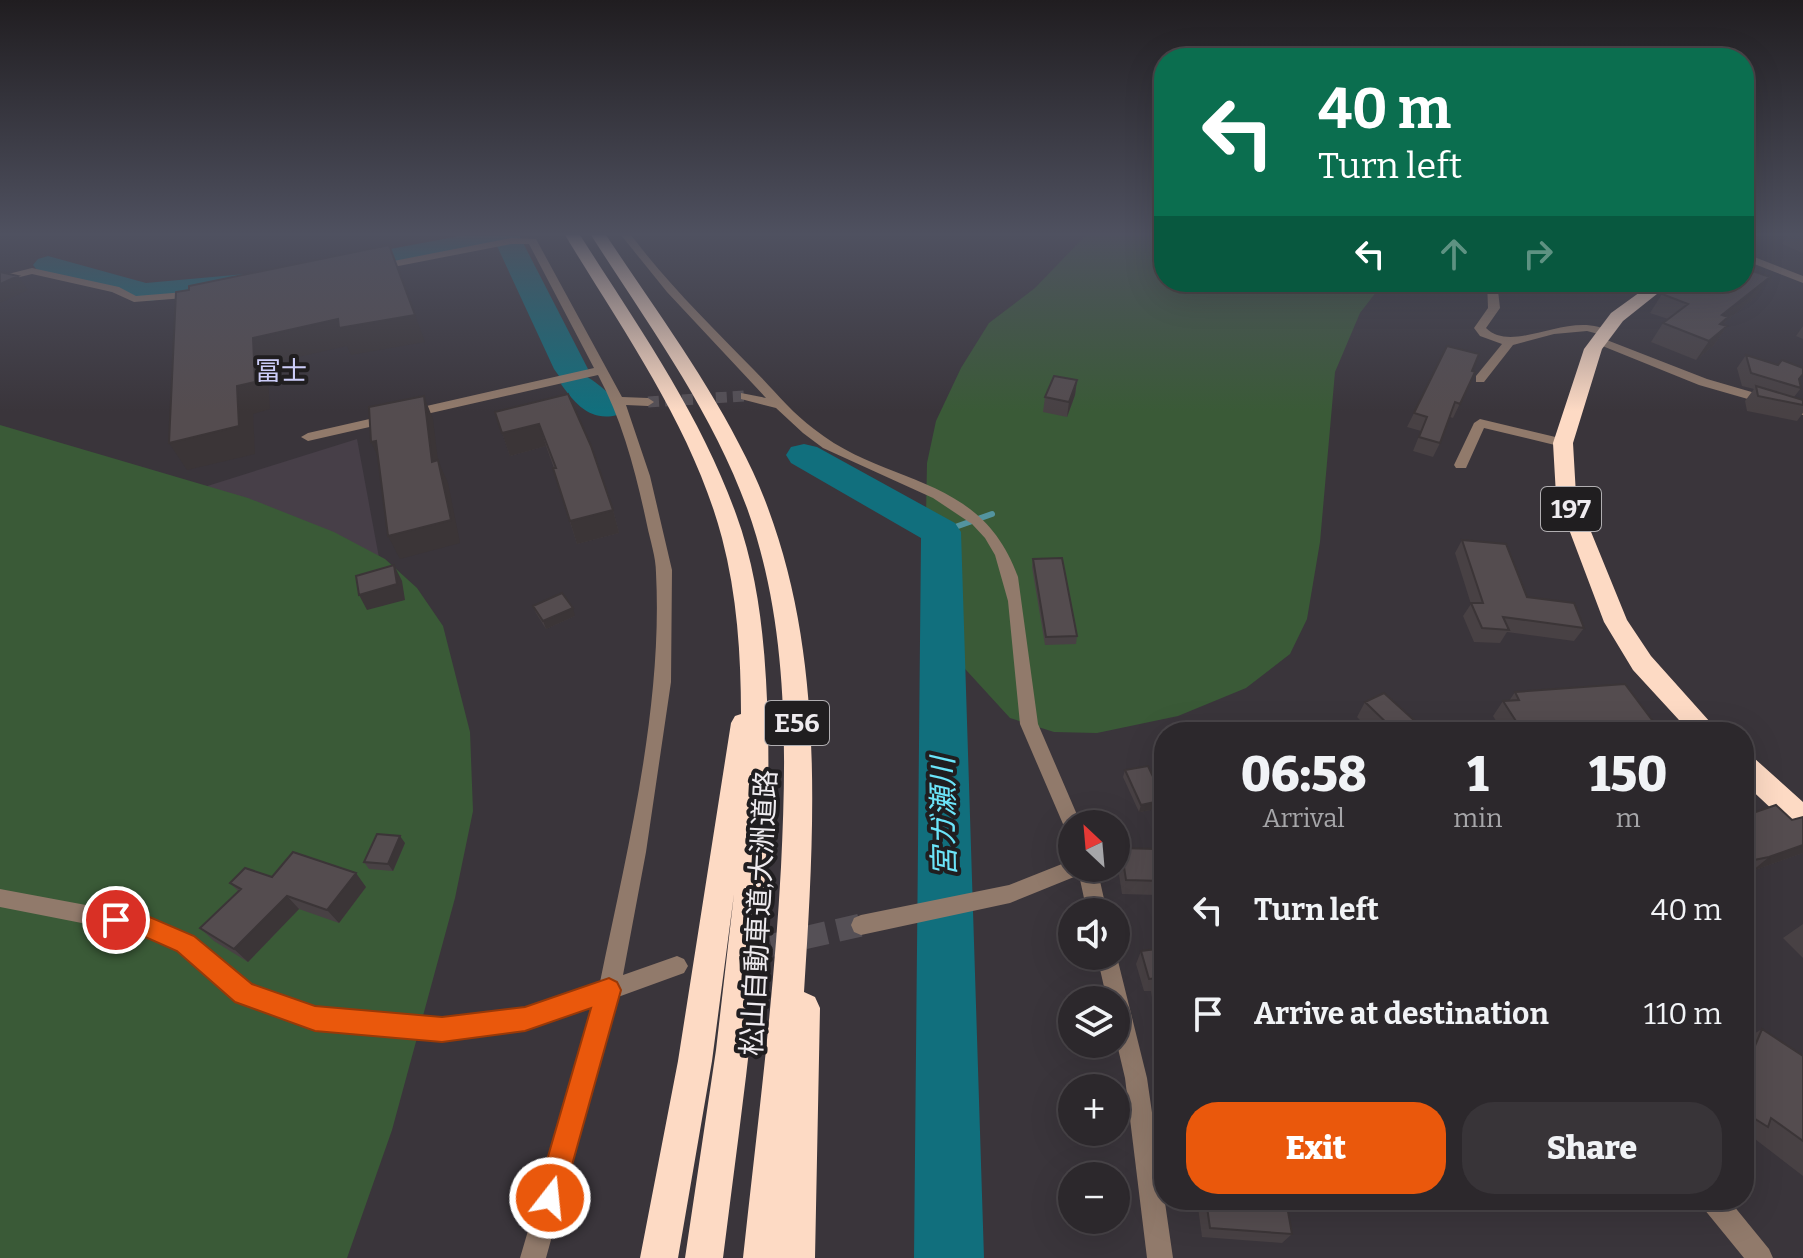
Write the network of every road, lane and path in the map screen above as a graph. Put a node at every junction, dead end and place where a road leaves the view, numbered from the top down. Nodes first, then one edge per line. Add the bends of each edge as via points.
1 (124, 294) edge
2 (192, 294) edge
3 (561, 294) edge
4 (608, 294) edge
5 (636, 294) edge
6 (673, 294) edge
7 (1493, 294) edge
8 (1648, 294) edge
9 (1603, 337) junction
10 (1509, 343) junction
11 (603, 370) junction
12 (1480, 379) dead end
13 (745, 396) tunnel mouth
14 (618, 401) junction
15 (648, 402) tunnel mouth
16 (782, 406) junction
17 (1803, 411) edge
18 (308, 437) dead end
19 (1563, 443) junction
20 (1461, 465) dead end
21 (752, 665) junction
22 (1697, 722) edge
23 (799, 762) junction
24 (1754, 775) edge
25 (1066, 810) edge
26 (1803, 820) edge
27 (1058, 875) edge
28 (0, 898) edge
29 (861, 925) tunnel mouth
30 (677, 966) dead end
31 (1110, 970) edge
32 (609, 990) junction
33 (1721, 1210) edge
34 (533, 1258) edge
35 (659, 1258) edge
36 (704, 1258) edge
37 (762, 1258) edge
38 (796, 1258) edge
39 (1160, 1258) edge
40 (1760, 1258) edge

1 - 2 street via 134,299
3 - 11 street
4 - 21 highway, 松山自動車道;大洲道路 / E56 via 654,367 725,514 739,561
5 - 23 highway, 松山自動車道;大洲道路 / E56 via 708,407 757,507 785,613
6 - 16 street
7 - 10 street via 1494,308 1480,328
8 - 9 highway, 197 via 1617,317
9 - 10 street via 1587,328
9 - 17 street via 1703,382
9 - 19 highway, 197 via 1593,349
10 - 12 street
11 - 14 street
11 - 18 street
13 - 16 street
14 - 15 street
14 - 32 street via 643,476 664,570 663,682
16 - 25 street via 826,444 967,511 991,535 1014,592 1030,727
19 - 20 street via 1480,423
19 - 22 highway, 197 via 1566,495 1616,622 1642,663
21 - 35 highway via 695,1061
21 - 36 highway, 松山自動車道;大洲道路 / E56 via 756,766 747,909
23 - 37 highway, 松山自動車道;大洲道路 / E56 via 787,1025
23 - 38 highway via 808,901
24 - 26 highway
27 - 29 street via 1010,894
28 - 32 street via 145,926 185,944 244,994 315,1018 442,1029 525,1019
30 - 32 street
31 - 39 street via 1136,1078
32 - 34 street
33 - 40 street

